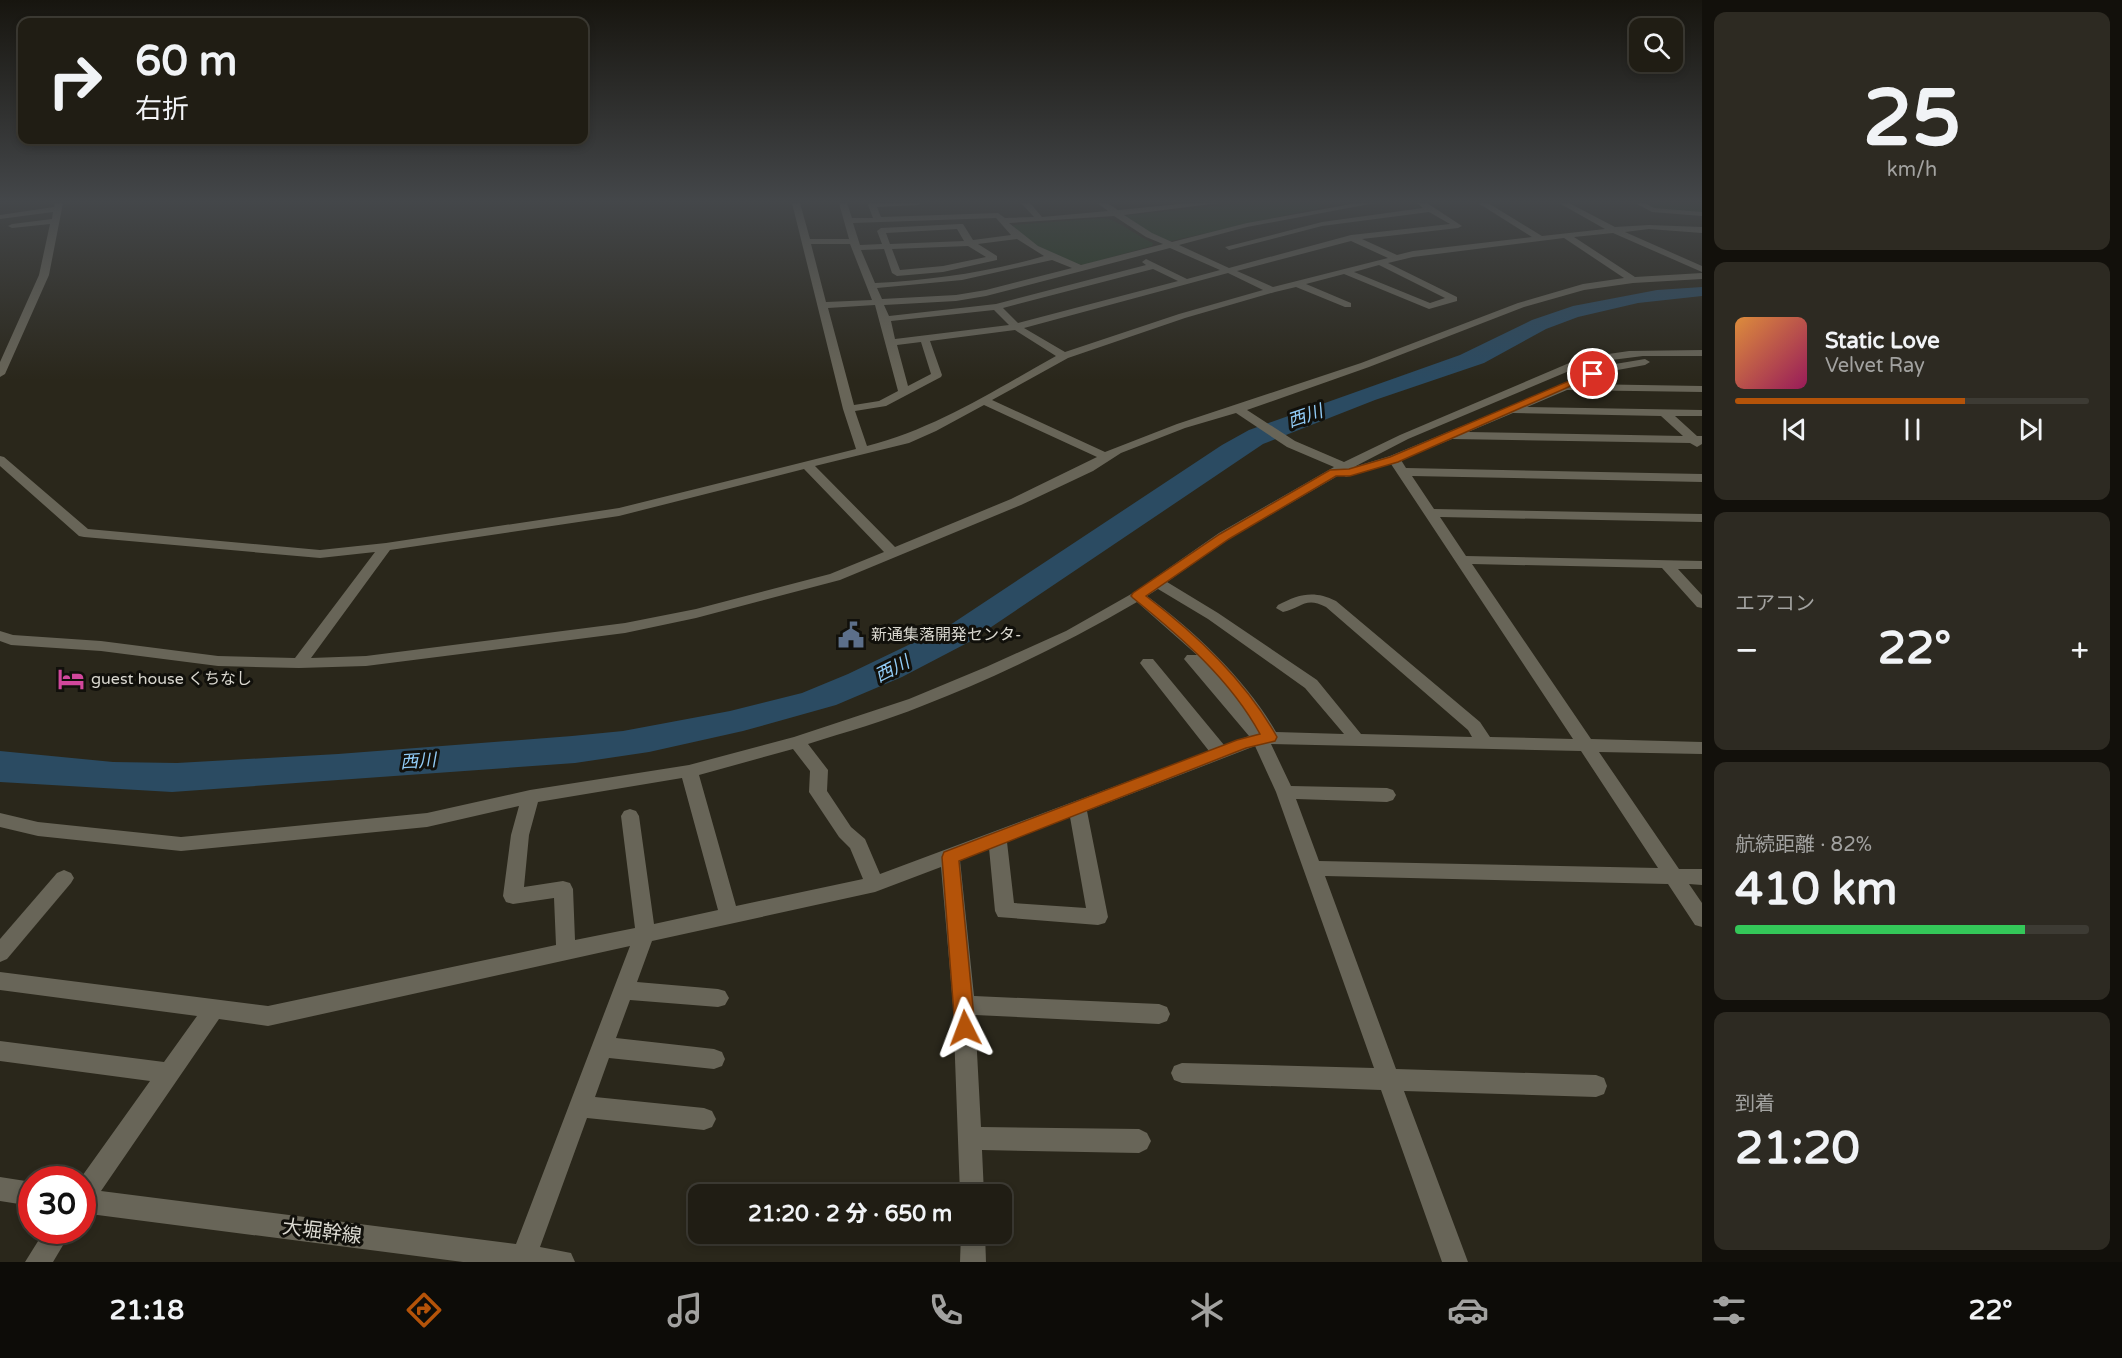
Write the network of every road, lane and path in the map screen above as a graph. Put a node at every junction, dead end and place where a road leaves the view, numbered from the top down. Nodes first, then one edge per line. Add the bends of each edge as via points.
1 (47, 262) edge
2 (812, 262) edge
3 (861, 262) edge
4 (892, 262) edge
5 (925, 262) edge
6 (1032, 262) edge
7 (1064, 262) edge
8 (1103, 262) edge
9 (1145, 262) edge
10 (1208, 262) edge
11 (1264, 262) edge
12 (1379, 262) joint
13 (1605, 262) edge
14 (1686, 262) edge
15 (1154, 266) junction
16 (1080, 268) junction
17 (1702, 269) edge
18 (1229, 271) junction
19 (1344, 271) junction
20 (1702, 276) edge
21 (1633, 280) junction
22 (1187, 282) junction
23 (1297, 284) junction
24 (870, 286) junction
25 (1272, 290) junction
26 (878, 303) junction
27 (824, 305) junction
28 (1348, 305) dead end
29 (996, 307) junction
30 (885, 319) junction
31 (1015, 327) junction
32 (925, 340) junction
33 (891, 343) junction
34 (1702, 353) edge
35 (1064, 356) junction
36 (3, 361) edge
37 (1702, 362) edge
38 (0, 374) edge
39 (1563, 387) junction
40 (1702, 389) edge
41 (904, 392) junction
42 (984, 401) junction
43 (849, 409) junction
44 (1238, 409) junction
45 (1510, 410) junction
46 (1664, 412) junction
47 (1702, 412) edge
48 (1450, 435) junction
49 (1699, 442) edge
50 (863, 451) junction
51 (1106, 457) junction
52 (0, 460) edge
53 (807, 465) junction
54 (1399, 466) junction
55 (1339, 470) junction
56 (1702, 478) edge
57 (1430, 513) junction
58 (1702, 518) edge
59 (387, 547) junction
60 (893, 553) junction
61 (1461, 560) junction
62 (1666, 565) junction
63 (1702, 565) edge
64 (1157, 582) junction
65 (1138, 596) junction
66 (1702, 603) edge
67 (1283, 608) dead end
68 (0, 636) edge
69 (1192, 659) dead end
70 (299, 663) junction
71 (1148, 663) dead end
72 (1265, 737) junction
73 (1355, 740) junction
74 (797, 742) junction
75 (1484, 742) junction
76 (1584, 744) junction
77 (1702, 748) edge
78 (1220, 752) junction
79 (690, 771) junction
80 (1285, 792) junction
81 (1387, 795) dead end
82 (530, 797) junction
83 (1077, 808) junction
84 (630, 816) dead end
85 (0, 820) edge
86 (997, 839) junction
87 (950, 857) junction
88 (1312, 868) junction
89 (1673, 876) junction
90 (1702, 877) edge
91 (63, 878) dead end
92 (875, 884) junction
93 (729, 915) junction
94 (1702, 919) edge
95 (645, 932) junction
96 (0, 953) edge
97 (566, 953) junction
98 (0, 981) edge
99 (624, 990) junction
100 (718, 998) dead end
101 (964, 1005) junction
102 (214, 1009) junction
103 (1159, 1014) dead end
104 (603, 1047) junction
105 (0, 1051) edge
106 (714, 1059) dead end
107 (169, 1073) junction
108 (1182, 1073) dead end
109 (1388, 1078) junction
110 (1596, 1086) dead end
111 (580, 1106) junction
112 (704, 1119) dead end
113 (971, 1137) junction
114 (1139, 1141) dead end
115 (96, 1179) edge
116 (972, 1184) edge
117 (0, 1189) edge
118 (18, 1192) edge
119 (96, 1201) edge
120 (50, 1244) edge
121 (973, 1244) edge
122 (522, 1260) edge
123 (38, 1262) edge
124 (562, 1262) edge
125 (973, 1262) edge
126 (1455, 1262) edge

1 - 36 street
2 - 27 street
3 - 24 street
4 - 5 street via 897,273
6 - 24 street via 967,278
7 - 16 street
8 - 16 street
9 - 15 street
10 - 18 street
11 - 18 street
12 - 19 street
12 - 19 street via 1454,299 1429,306
13 - 21 street
14 - 17 street
15 - 22 street
15 - 29 street
16 - 26 street via 956,298
18 - 22 street
18 - 25 street
19 - 23 street
20 - 21 street
21 - 44 street via 1583,287 1521,305
22 - 31 street
23 - 25 street
23 - 28 street
24 - 26 street
25 - 35 street
26 - 27 street
26 - 30 street
27 - 43 street
29 - 30 street
29 - 31 street
30 - 33 street
31 - 32 street
31 - 35 street
32 - 33 street
32 - 41 street via 937,375
33 - 41 street
34 - 55 street via 1642,352 1585,360 1404,437
35 - 42 street
36 - 38 street
37 - 39 street via 1631,363
39 - 40 street
39 - 45 street
41 - 43 street via 882,404
42 - 50 street via 932,429
42 - 51 street
43 - 50 street
44 - 51 street via 1181,426
44 - 55 street
45 - 46 street
45 - 48 street
46 - 47 street
46 - 49 street
48 - 49 street
48 - 54 street
50 - 53 street
51 - 60 street via 1016,502
52 - 59 street via 84,533 320,554
53 - 59 street via 619,512
53 - 60 street
54 - 55 street via 1350,473
54 - 56 street
54 - 57 street
55 - 64 street via 1224,536
57 - 58 street
57 - 61 street
59 - 70 street
60 - 70 street via 823,580 625,628 366,661
61 - 62 street
61 - 76 street
62 - 63 street
62 - 66 street
64 - 65 street
64 - 73 street via 1311,684
65 - 72 street via 1185,633 1217,666 1258,717
65 - 74 street via 992,671 915,703
67 - 75 street via 1312,596 1331,604 1474,726
68 - 70 street via 218,661
69 - 72 street
71 - 78 street
72 - 73 street
72 - 78 street
72 - 80 street
73 - 75 street
74 - 79 street
74 - 92 street via 819,770 818,792 858,844
75 - 76 street
76 - 77 street
76 - 89 street
78 - 83 street
79 - 82 street
79 - 93 street
80 - 81 street
80 - 88 street
82 - 85 street via 427,820 181,844 38,829
82 - 97 street via 520,835 513,896 563,889
83 - 86 street
83 - 86 street via 1098,917 1005,911
84 - 95 street
86 - 87 street
87 - 92 street
87 - 101 street
88 - 89 street
88 - 109 street
89 - 90 street
89 - 94 street
91 - 96 street
92 - 93 street
93 - 95 street
95 - 97 street
95 - 99 street
97 - 102 street via 268,1016
98 - 102 street
99 - 100 street
99 - 104 street
101 - 103 street
101 - 113 street
102 - 107 street
104 - 106 street
104 - 111 street
105 - 107 street
107 - 115 street
108 - 109 street
109 - 110 street
109 - 126 street
111 - 112 street
111 - 122 street
113 - 114 street
113 - 116 street
117 - 118 street
119 - 122 street, 大堀幹線
120 - 123 street
121 - 125 street
122 - 124 street, 大堀幹線

